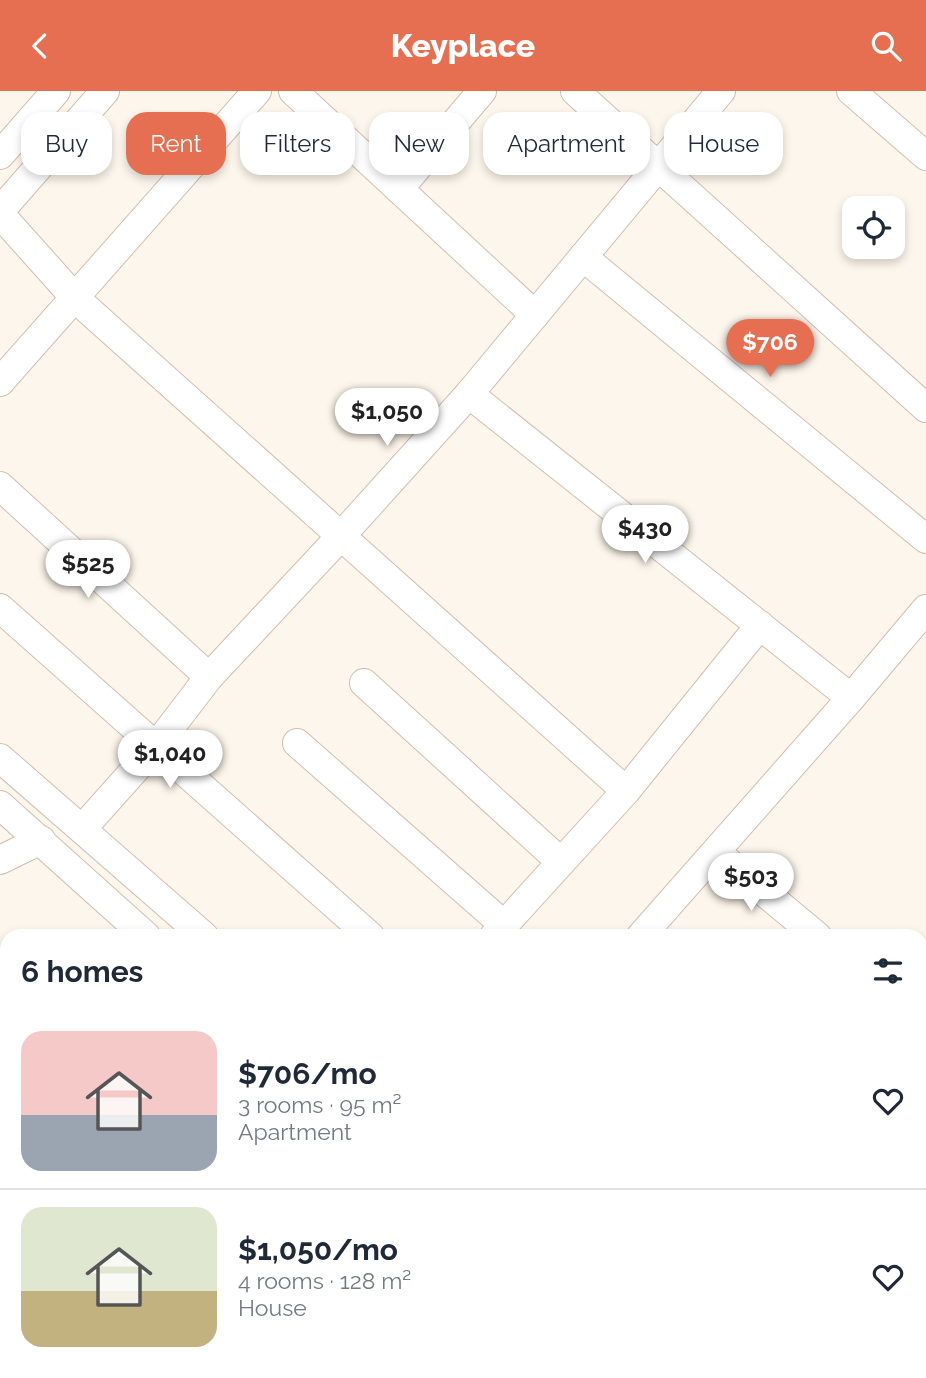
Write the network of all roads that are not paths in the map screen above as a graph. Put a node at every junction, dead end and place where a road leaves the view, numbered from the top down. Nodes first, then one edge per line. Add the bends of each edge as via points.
1 (56, 91) edge
2 (105, 91) edge
3 (257, 91) edge
4 (293, 91) edge
5 (482, 91) edge
6 (575, 91) edge
7 (722, 91) edge
8 (851, 91) edge
9 (0, 155) edge
10 (926, 156) edge
11 (658, 167) junction
12 (399, 189) junction
13 (0, 213) edge
14 (583, 257) junction
15 (76, 299) junction
16 (534, 315) junction
17 (0, 382) edge
18 (469, 394) junction
19 (926, 408) edge
20 (0, 486) edge
21 (341, 535) junction
22 (926, 539) edge
23 (0, 608) edge
24 (926, 609) edge
25 (760, 625) junction
26 (209, 677) junction
27 (363, 683) dead end
28 (851, 698) junction
29 (297, 743) dead end
30 (157, 745) junction
31 (0, 758) edge
32 (626, 791) junction
33 (0, 805) edge
34 (82, 829) junction
35 (41, 840) junction
36 (716, 852) junction
37 (0, 860) edge
38 (561, 862) junction
39 (138, 929) edge
40 (186, 929) edge
41 (362, 929) edge
42 (497, 929) edge
43 (501, 929) edge
44 (647, 929) edge
45 (809, 929) edge

1 - 9 street
2 - 13 street
3 - 15 street
4 - 12 street
5 - 12 street
6 - 11 street
7 - 11 street
8 - 10 street
11 - 14 street
11 - 19 street
12 - 16 street
13 - 15 street
14 - 16 street
14 - 22 street
15 - 17 street
15 - 21 street
16 - 18 street
18 - 21 street
18 - 25 street
20 - 26 street
21 - 26 street
21 - 32 street
23 - 30 street
24 - 28 street
25 - 28 street
25 - 32 street
26 - 30 street
27 - 38 street
28 - 36 street
29 - 42 street
30 - 34 street
30 - 41 street
31 - 34 street
32 - 38 street
33 - 35 street
34 - 40 street
35 - 37 street
35 - 39 street
36 - 44 street
36 - 45 street
38 - 43 street

